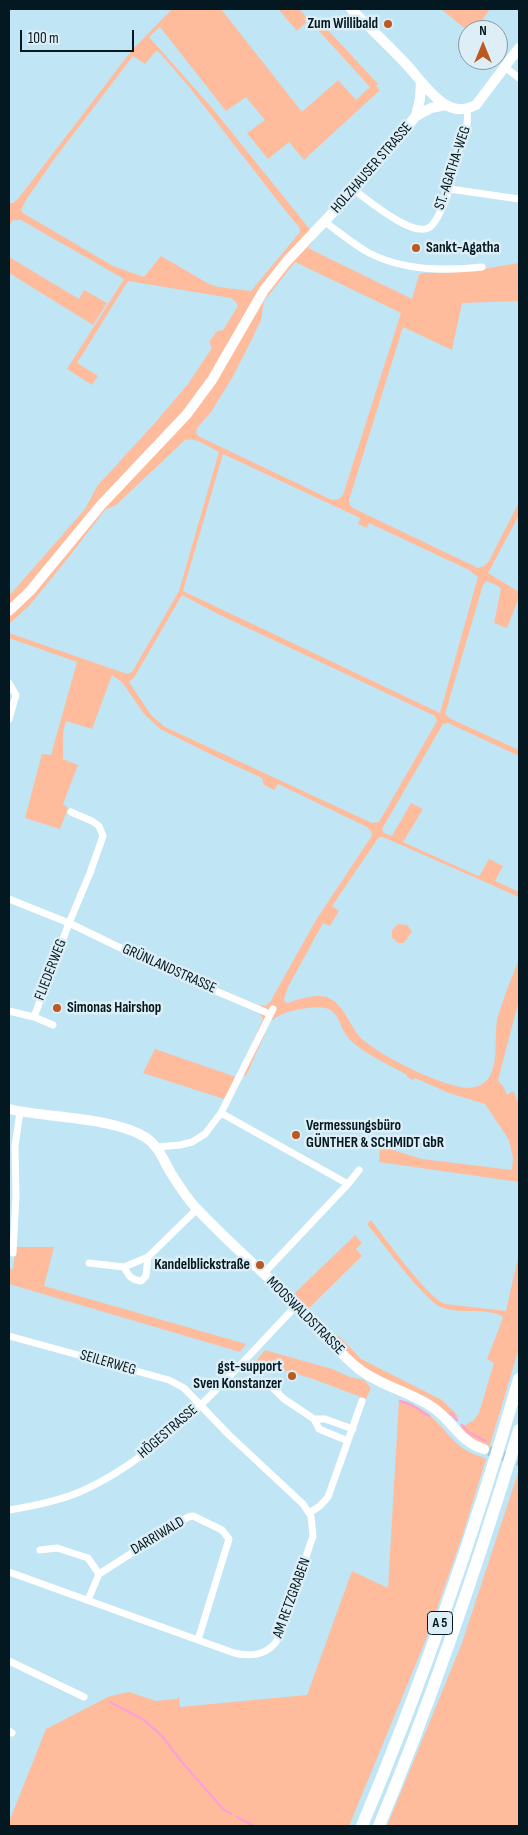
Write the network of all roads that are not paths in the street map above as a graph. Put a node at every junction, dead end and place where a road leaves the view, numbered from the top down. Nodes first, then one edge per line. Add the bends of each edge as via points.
1 (350, 9) edge
2 (519, 48) edge
3 (508, 65) edge
4 (504, 70) edge
5 (508, 70) edge
6 (519, 78) edge
7 (421, 82) junction
8 (446, 105) junction
9 (467, 109) junction
10 (416, 116) junction
11 (450, 189) junction
12 (354, 190) junction
13 (519, 198) edge
14 (324, 222) junction
15 (482, 267) dead end
16 (9, 611) edge
17 (9, 683) edge
18 (9, 720) edge
19 (71, 812) dead end
20 (9, 898) edge
21 (69, 923) junction
22 (9, 1012) edge
23 (34, 1017) junction
24 (53, 1025) dead end
25 (9, 1109) edge
26 (20, 1112) junction
27 (221, 1113) junction
28 (157, 1147) junction
29 (359, 1170) dead end
30 (348, 1184) junction
31 (196, 1208) junction
32 (13, 1253) dead end
33 (148, 1257) junction
34 (89, 1263) dead end
35 (124, 1266) junction
36 (263, 1274) junction
37 (297, 1305) junction
38 (9, 1336) edge
39 (519, 1379) edge
40 (272, 1386) dead end
41 (362, 1401) dead end
42 (200, 1405) junction
43 (314, 1419) junction
44 (353, 1429) junction
45 (519, 1430) edge
46 (348, 1441) junction
47 (484, 1449) tunnel mouth
48 (9, 1510) edge
49 (309, 1513) junction
50 (40, 1550) dead end
51 (9, 1572) edge
52 (99, 1574) junction
53 (88, 1600) junction
54 (198, 1640) junction
55 (9, 1661) edge
56 (84, 1697) dead end
57 (362, 1826) edge
58 (379, 1826) edge

1 - 7 street
2 - 3 street
4 - 9 street via 476,105
5 - 6 street
7 - 8 street
7 - 10 street, HOLZHAUSER STRASSE
8 - 9 street
8 - 10 street
9 - 11 street, ST.-AGATHA-WEG via 469,123 450,171
10 - 12 street, HOLZHAUSER STRASSE
11 - 12 street, ST.-AGATHA-WEG via 437,218 431,227 424,230 396,220
11 - 13 street
12 - 14 street, HOLZHAUSER STRASSE
14 - 15 street via 369,253 404,265 446,270
14 - 16 street, HOLZHAUSER STRASSE via 264,290 212,380 187,414 101,505 30,591
17 - 18 street via 16,695
19 - 21 street via 99,826 103,836
20 - 21 street, GRÜNLANDSTRASSE
21 - 23 street, FLIEDERWEG
21 - 27 street, GRÜNLANDSTRASSE via 162,968 271,1011
22 - 23 street, FLIEDERWEG
23 - 24 street, FLIEDERWEG
25 - 26 street, MOOSWALDSTRASSE
26 - 28 street, MOOSWALDSTRASSE via 130,1130
26 - 32 street via 15,1146
27 - 28 street via 205,1134 192,1142
27 - 30 street
28 - 31 street, MOOSWALDSTRASSE via 179,1187
29 - 30 street
30 - 36 street
31 - 33 street
31 - 36 street, MOOSWALDSTRASSE
33 - 35 street
33 - 35 street via 146,1276 140,1281 128,1276
34 - 35 street
36 - 37 street, MOOSWALDSTRASSE
37 - 42 street, HÖGESTRASSE
37 - 47 street, MOOSWALDSTRASSE via 359,1369 376,1381 424,1402 444,1417 466,1441
38 - 42 street, SEILERWEG via 169,1380 184,1388
39 - 57 highway, A 5 via 436,1635
40 - 43 street via 284,1399
41 - 44 street
42 - 48 street, HÖGESTRASSE via 128,1466 82,1491
42 - 49 street
43 - 44 street via 326,1419
43 - 46 street via 319,1429
44 - 46 street
45 - 58 highway, A 5 via 450,1638
46 - 49 street via 328,1497
49 - 54 street, AM RETZGRABEN via 314,1536 276,1643 264,1652 246,1656
50 - 52 street via 57,1548 88,1558
51 - 53 street, AM RETZGRABEN
52 - 53 street
52 - 54 street, DARRIWALD via 188,1517 193,1516 222,1530 229,1539
53 - 54 street, AM RETZGRABEN
55 - 56 street

